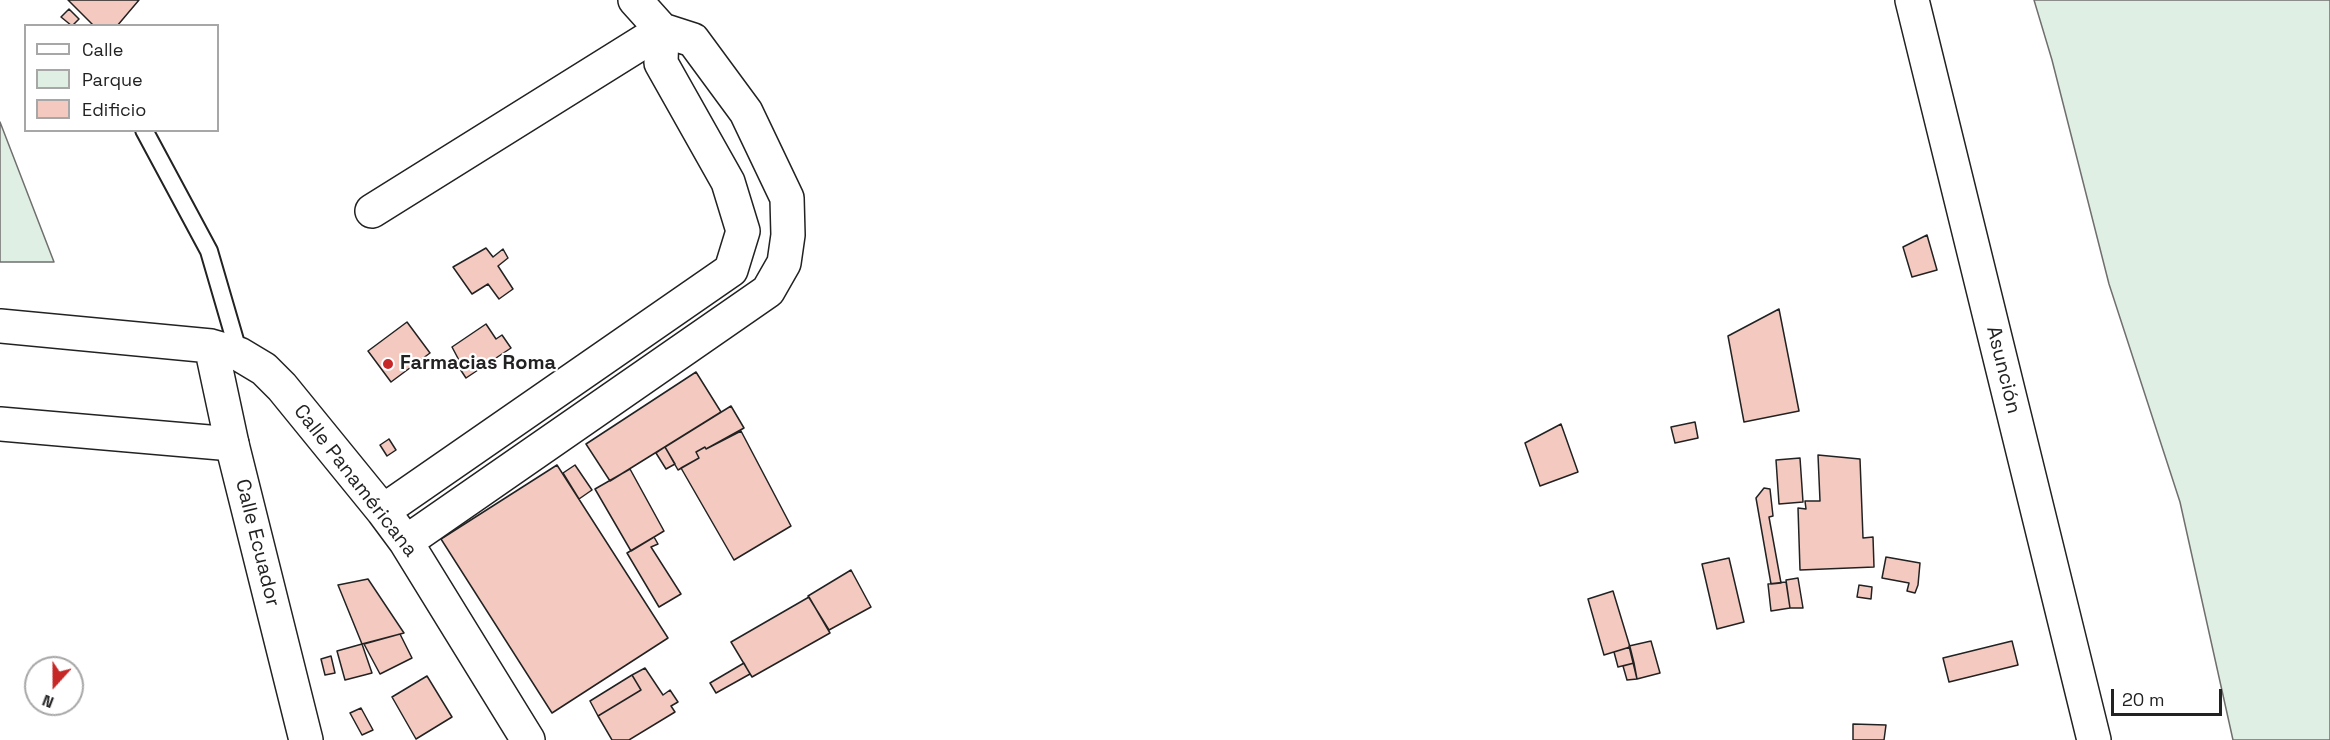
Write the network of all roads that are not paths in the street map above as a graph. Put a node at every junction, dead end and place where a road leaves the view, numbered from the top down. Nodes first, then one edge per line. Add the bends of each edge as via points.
1 (635, 0) edge
2 (1912, 0) edge
3 (662, 30) junction
4 (145, 132) edge
5 (372, 211) dead end
6 (731, 270) junction
7 (768, 291) junction
8 (0, 326) edge
9 (225, 350) junction
10 (0, 424) edge
11 (232, 444) junction
12 (383, 511) junction
13 (406, 542) junction
14 (306, 740) edge
15 (528, 740) edge
16 (2094, 740) edge

1 - 3 street
2 - 16 street, Asunción
3 - 5 street
3 - 6 street via 661,63 728,183 743,231
3 - 7 street via 693,40 746,112 787,198 784,263
4 - 9 lane via 209,251
6 - 7 street
6 - 12 street
7 - 13 street
8 - 9 street
9 - 11 street, Calle Ecuador
9 - 12 street, Calle Panaméricana via 264,369 282,387
10 - 11 street
11 - 14 street, Calle Ecuador
12 - 13 street, Calle Panaméricana
13 - 15 street, Calle Panaméricana

